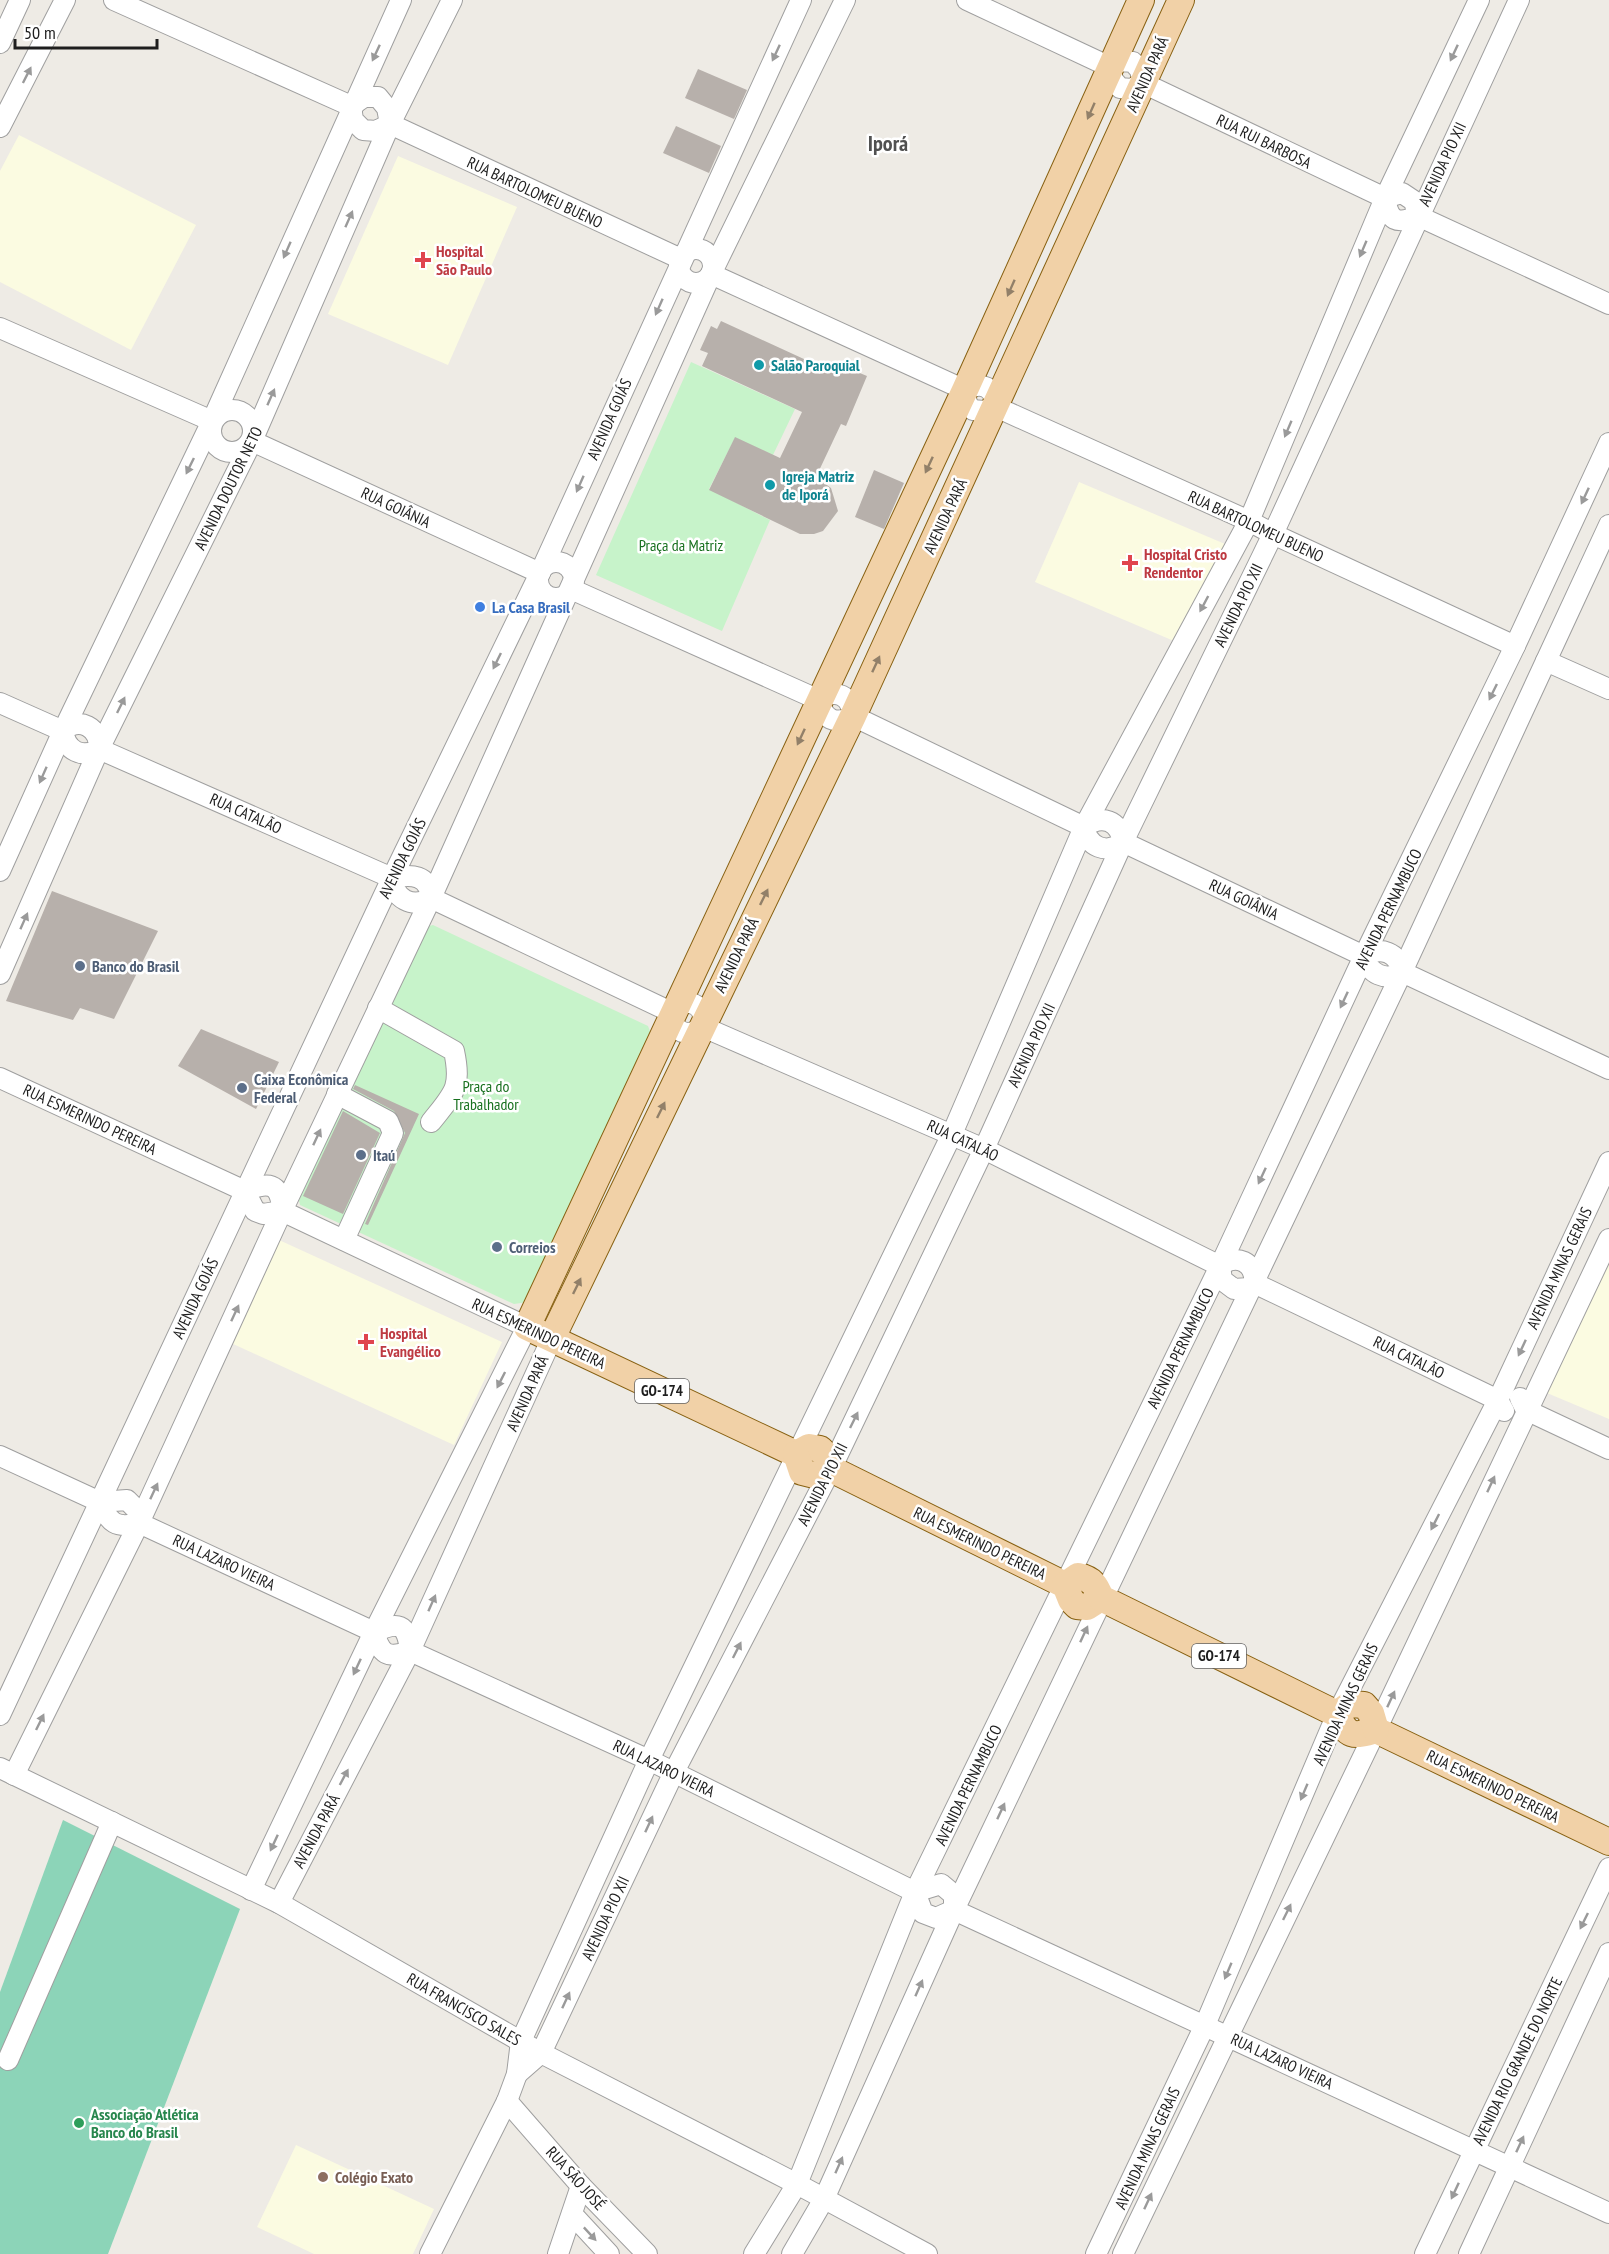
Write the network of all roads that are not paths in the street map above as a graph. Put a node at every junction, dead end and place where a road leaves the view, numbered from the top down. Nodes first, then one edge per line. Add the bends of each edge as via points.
1 (20, 0) edge
2 (65, 0) edge
3 (114, 0) edge
4 (401, 0) edge
5 (452, 0) edge
6 (801, 0) edge
7 (845, 0) edge
8 (967, 0) edge
9 (1141, 0) edge
10 (1180, 0) edge
11 (1479, 0) edge
12 (1519, 0) edge
13 (0, 43) edge
14 (1110, 67) junction
15 (1143, 83) junction
16 (351, 106) junction
17 (390, 124) junction
18 (0, 128) edge
19 (1384, 198) junction
20 (1418, 216) junction
21 (681, 259) junction
22 (711, 274) junction
23 (1609, 304) edge
24 (0, 328) edge
25 (964, 390) junction
26 (996, 407) junction
27 (212, 421) junction
28 (252, 441) junction
29 (1609, 443) edge
30 (1249, 521) junction
31 (1609, 525) edge
32 (1273, 534) junction
33 (540, 573) junction
34 (571, 589) junction
35 (1515, 646) junction
36 (1546, 661) junction
37 (1609, 689) edge
38 (819, 700) junction
39 (0, 703) edge
40 (853, 716) junction
41 (63, 731) junction
42 (99, 749) junction
43 (1084, 827) junction
44 (1123, 842) junction
45 (0, 871) edge
46 (392, 878) junction
47 (431, 898) junction
48 (1364, 956) junction
49 (1402, 972) junction
50 (0, 974) edge
51 (378, 1008) junction
52 (673, 1013) junction
53 (701, 1026) junction
54 (1609, 1069) edge
55 (0, 1078) edge
56 (337, 1094) junction
57 (431, 1122) dead end
58 (952, 1134) junction
59 (984, 1149) junction
60 (1609, 1162) edge
61 (245, 1191) junction
62 (282, 1211) junction
63 (1609, 1239) edge
64 (344, 1240) junction
65 (1220, 1266) junction
66 (1254, 1283) junction
67 (527, 1327) junction
68 (552, 1338) junction
69 (1498, 1400) junction
70 (1526, 1410) junction
71 (1609, 1449) edge
72 (796, 1454) junction
73 (0, 1456) edge
74 (831, 1469) junction
75 (100, 1502) junction
76 (139, 1523) junction
77 (1065, 1585) junction
78 (1101, 1598) junction
79 (374, 1632) junction
80 (410, 1651) junction
81 (1337, 1714) junction
82 (0, 1715) edge
83 (1376, 1730) junction
84 (649, 1760) junction
85 (7, 1772) edge
86 (674, 1772) junction
87 (112, 1822) junction
88 (1609, 1842) edge
89 (1609, 1868) edge
90 (251, 1890) junction
91 (915, 1892) junction
92 (279, 1903) junction
93 (954, 1910) junction
94 (1609, 1953) edge
95 (1205, 2025) junction
96 (1226, 2035) junction
97 (521, 2041) junction
98 (541, 2053) junction
99 (8, 2060) dead end
100 (517, 2074) junction
101 (507, 2101) junction
102 (1473, 2152) junction
103 (1509, 2169) junction
104 (796, 2184) junction
105 (581, 2186) junction
106 (824, 2199) junction
107 (1609, 2213) edge
108 (572, 2214) junction
109 (430, 2254) edge
110 (558, 2254) edge
111 (609, 2254) edge
112 (646, 2254) edge
113 (754, 2254) edge
114 (792, 2254) edge
115 (927, 2254) edge
116 (1096, 2254) edge
117 (1123, 2254) edge
118 (1425, 2254) edge
119 (1468, 2254) edge

1 - 13 street
18 -> 2 street
3 - 16 street
4 -> 16 street
5 - 17 street, AVENIDA DOUTOR NETO
6 -> 21 street, AVENIDA GOIÁS
7 - 22 street
8 - 14 street, RUA RUI BARBOSA
9 - 14 main road, AVENIDA PARÁ
10 - 15 main road, AVENIDA PARÁ
11 -> 19 street, AVENIDA PIO XII
12 - 20 street, AVENIDA PIO XII
14 - 15 street, RUA RUI BARBOSA via 1120,88 1131,89
14 -> 25 main road, AVENIDA PARÁ
15 - 19 street, RUA RUI BARBOSA
15 - 26 main road, AVENIDA PARÁ
16 - 17 street via 353,120 363,130 376,131
16 - 17 street via 364,97 378,98 387,108
16 -> 27 street
17 - 21 street, RUA BARTOLOMEU BUENO
28 -> 17 street, AVENIDA DOUTOR NETO
19 - 20 street via 1388,215 1393,219 1405,221
19 -> 30 street, AVENIDA PIO XII
20 - 23 street
20 - 32 street, AVENIDA PIO XII
21 - 22 street via 693,250 703,251 711,259
21 -> 33 street, AVENIDA GOIÁS
22 - 25 street
22 - 34 street
24 - 27 street
25 - 26 street via 976,384 986,386 992,391
25 -> 38 main road, AVENIDA PARÁ
26 - 30 street, RUA BARTOLOMEU BUENO
40 -> 26 main road, AVENIDA PARÁ
27 - 28 street via 212,435 220,447 241,450
27 - 28 street via 231,410 245,414 253,426
27 -> 41 street
28 - 33 street, RUA GOIÂNIA
42 -> 28 street, AVENIDA DOUTOR NETO
29 -> 35 street, AVENIDA PERNAMBUCO
30 - 32 street, RUA BARTOLOMEU BUENO
30 -> 43 street, AVENIDA PIO XII
31 - 36 street
32 - 35 street, RUA BARTOLOMEU BUENO
32 - 44 street, AVENIDA PIO XII
33 - 34 street via 548,565 564,565 574,578
33 -> 46 street, AVENIDA GOIÁS
34 - 38 street
34 - 47 street
35 - 36 street via 1527,638 1536,638 1544,643
35 -> 48 street, AVENIDA PERNAMBUCO
36 - 37 street
36 - 49 street
38 - 40 street via 827,694 846,697
38 -> 52 main road, AVENIDA PARÁ
39 - 41 street
40 - 43 street
53 -> 40 main road, AVENIDA PARÁ
41 - 42 street via 74,724 88,726 98,735
41 -> 45 street
42 - 46 street, RUA CATALÃO
50 -> 42 street, AVENIDA DOUTOR NETO
43 - 44 street, RUA GOIÂNIA via 1093,820 1104,819 1121,831
43 - 58 street, AVENIDA PIO XII
44 - 48 street, RUA GOIÂNIA
44 - 59 street, AVENIDA PIO XII
46 - 47 street via 395,891 405,900 418,903
46 - 61 street, AVENIDA GOIÁS
47 - 51 street
47 - 52 street
48 - 49 street, RUA GOIÂNIA via 1388,952 1398,960
48 -> 65 street, AVENIDA PERNAMBUCO
49 - 54 street, RUA GOIÂNIA
49 - 66 street
51 - 56 street
51 - 57 street via 454,1050 459,1074 453,1094
52 - 53 street via 685,1003 694,1004 702,1011
52 - 67 main road, AVENIDA PARÁ
53 - 58 street, RUA CATALÃO
68 -> 53 main road, AVENIDA PARÁ
55 - 61 street, RUA ESMERINDO PEREIRA
62 -> 56 street
56 - 64 street via 388,1121 393,1133
58 - 59 street, RUA CATALÃO
58 - 72 street, AVENIDA PIO XII
59 - 65 street, RUA CATALÃO
74 -> 59 street, AVENIDA PIO XII
60 -> 69 street, AVENIDA MINAS GERAIS
61 - 62 street, RUA ESMERINDO PEREIRA via 255,1211
61 - 62 street via 262,1184 272,1186 278,1191
61 - 75 street, AVENIDA GOIÁS
62 - 64 street, RUA ESMERINDO PEREIRA
76 -> 62 street
63 - 70 street, AVENIDA MINAS GERAIS
64 - 67 street, RUA ESMERINDO PEREIRA
65 - 66 street via 1231,1259 1244,1261 1253,1270
65 - 77 street, AVENIDA PERNAMBUCO
66 - 69 street, RUA CATALÃO
66 - 78 street
67 - 68 main road, RUA ESMERINDO PEREIRA / GO-174
67 -> 79 street, AVENIDA PARÁ
68 - 72 main road, RUA ESMERINDO PEREIRA / GO-174
80 -> 68 street, AVENIDA PARÁ
69 - 70 street, RUA CATALÃO via 1509,1414
69 -> 81 street, AVENIDA MINAS GERAIS
70 - 71 street, RUA CATALÃO
83 -> 70 street, AVENIDA MINAS GERAIS
72 - 74 main road, RUA ESMERINDO PEREIRA / GO-174 via 809,1448 820,1449
72 - 84 street, AVENIDA PIO XII
73 - 75 street
74 - 77 main road, RUA ESMERINDO PEREIRA / GO-174
86 -> 74 street, AVENIDA PIO XII
75 - 76 street, RUA LAZARO VIEIRA via 106,1518 115,1526
75 - 82 street, AVENIDA GOIÁS
76 - 79 street, RUA LAZARO VIEIRA
85 -> 76 street
77 - 78 main road, RUA ESMERINDO PEREIRA / GO-174 via 1077,1606 1087,1607
77 - 91 street, AVENIDA PERNAMBUCO
78 - 81 main road, GO-174
93 -> 78 street
79 - 80 street via 392,1624 401,1626 409,1636
79 -> 90 street, AVENIDA PARÁ
80 - 84 street, RUA LAZARO VIEIRA
92 -> 80 street, AVENIDA PARÁ
81 - 83 main road via 1350,1704 1364,1705
81 -> 95 street, AVENIDA MINAS GERAIS
83 - 88 main road, RUA ESMERINDO PEREIRA
96 -> 83 street, AVENIDA MINAS GERAIS
84 - 86 street, RUA LAZARO VIEIRA
84 - 97 street, AVENIDA PIO XII
85 - 87 street, RUA FRANCISCO SALES
86 - 91 street, RUA LAZARO VIEIRA
98 -> 86 street, AVENIDA PIO XII
87 - 90 street, RUA FRANCISCO SALES
87 - 99 street
89 -> 102 street, AVENIDA RIO GRANDE DO NORTE
90 - 92 street, RUA FRANCISCO SALES
91 - 93 street via 923,1913 936,1918
91 - 93 street via 941,1884 954,1895
91 - 104 street, AVENIDA PERNAMBUCO
92 - 97 street, RUA FRANCISCO SALES
93 - 95 street, RUA LAZARO VIEIRA
106 -> 93 street
103 -> 94 street
95 - 96 street, RUA LAZARO VIEIRA
95 - 116 street, AVENIDA MINAS GERAIS
96 - 102 street, RUA LAZARO VIEIRA
117 -> 96 street, AVENIDA MINAS GERAIS
97 - 98 street, RUA FRANCISCO SALES
97 - 100 street, AVENIDA PIO XII
98 - 100 street, AVENIDA PIO XII
98 - 104 street, RUA FRANCISCO SALES
100 - 101 street, AVENIDA PIO XII
101 - 105 street, RUA SÃO JOSÉ
101 - 109 street, AVENIDA PIO XII
102 - 103 street, RUA LAZARO VIEIRA
102 -> 118 street, AVENIDA RIO GRANDE DO NORTE
103 - 107 street, RUA LAZARO VIEIRA
103 - 119 street
104 - 106 street, RUA FRANCISCO SALES
104 - 113 street, AVENIDA PERNAMBUCO
105 - 108 street
105 - 112 street, RUA SÃO JOSÉ
106 - 114 street
106 - 115 street, RUA FRANCISCO SALES
108 - 110 street
108 -> 111 street, RUA SÃO JOSÉ

